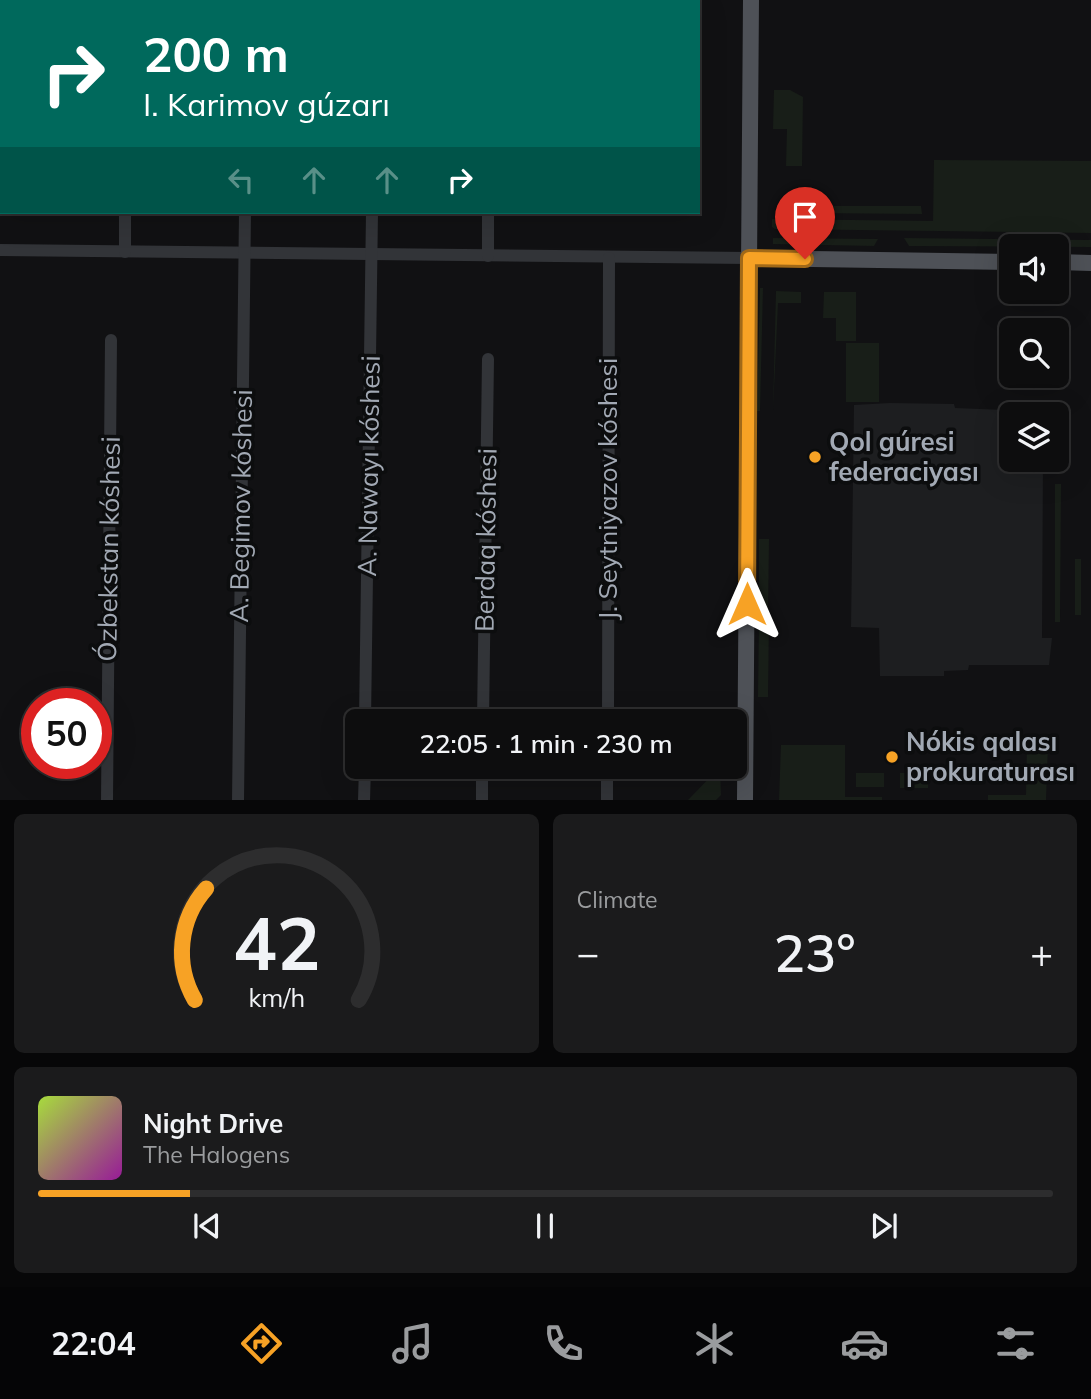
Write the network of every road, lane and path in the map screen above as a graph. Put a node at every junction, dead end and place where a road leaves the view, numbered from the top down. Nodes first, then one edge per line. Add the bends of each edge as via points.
1 (751, 0) edge
2 (125, 214) edge
3 (245, 214) edge
4 (372, 214) edge
5 (488, 214) edge
6 (0, 250) edge
7 (125, 252) junction
8 (244, 254) junction
9 (371, 255) junction
10 (488, 256) junction
11 (610, 258) junction
12 (749, 258) junction
13 (999, 262) edge
14 (1069, 262) edge
15 (1091, 263) edge
16 (111, 340) dead end
17 (488, 359) dead end
18 (365, 709) edge
19 (483, 709) edge
20 (608, 709) edge
21 (365, 779) edge
22 (482, 779) edge
23 (607, 779) edge
24 (107, 800) edge
25 (237, 800) edge
26 (364, 800) edge
27 (482, 800) edge
28 (607, 800) edge
29 (745, 800) edge

1 - 12 main road
2 - 7 street
3 - 8 street, A. Begimov kóshesi
4 - 9 street, A. Nawayı kóshesi
5 - 10 street
6 - 7 street
7 - 8 street
8 - 9 street
8 - 25 street, A. Begimov kóshesi
9 - 10 street
9 - 18 street, A. Nawayı kóshesi
10 - 11 street
11 - 12 street
11 - 20 street, J. Seytniyazov kóshesi
12 - 13 main road
12 - 29 main road
14 - 15 main road
16 - 24 street, Ózbekstan kóshesi
17 - 19 street, Berdaq kóshesi
21 - 26 street
22 - 27 street
23 - 28 street

